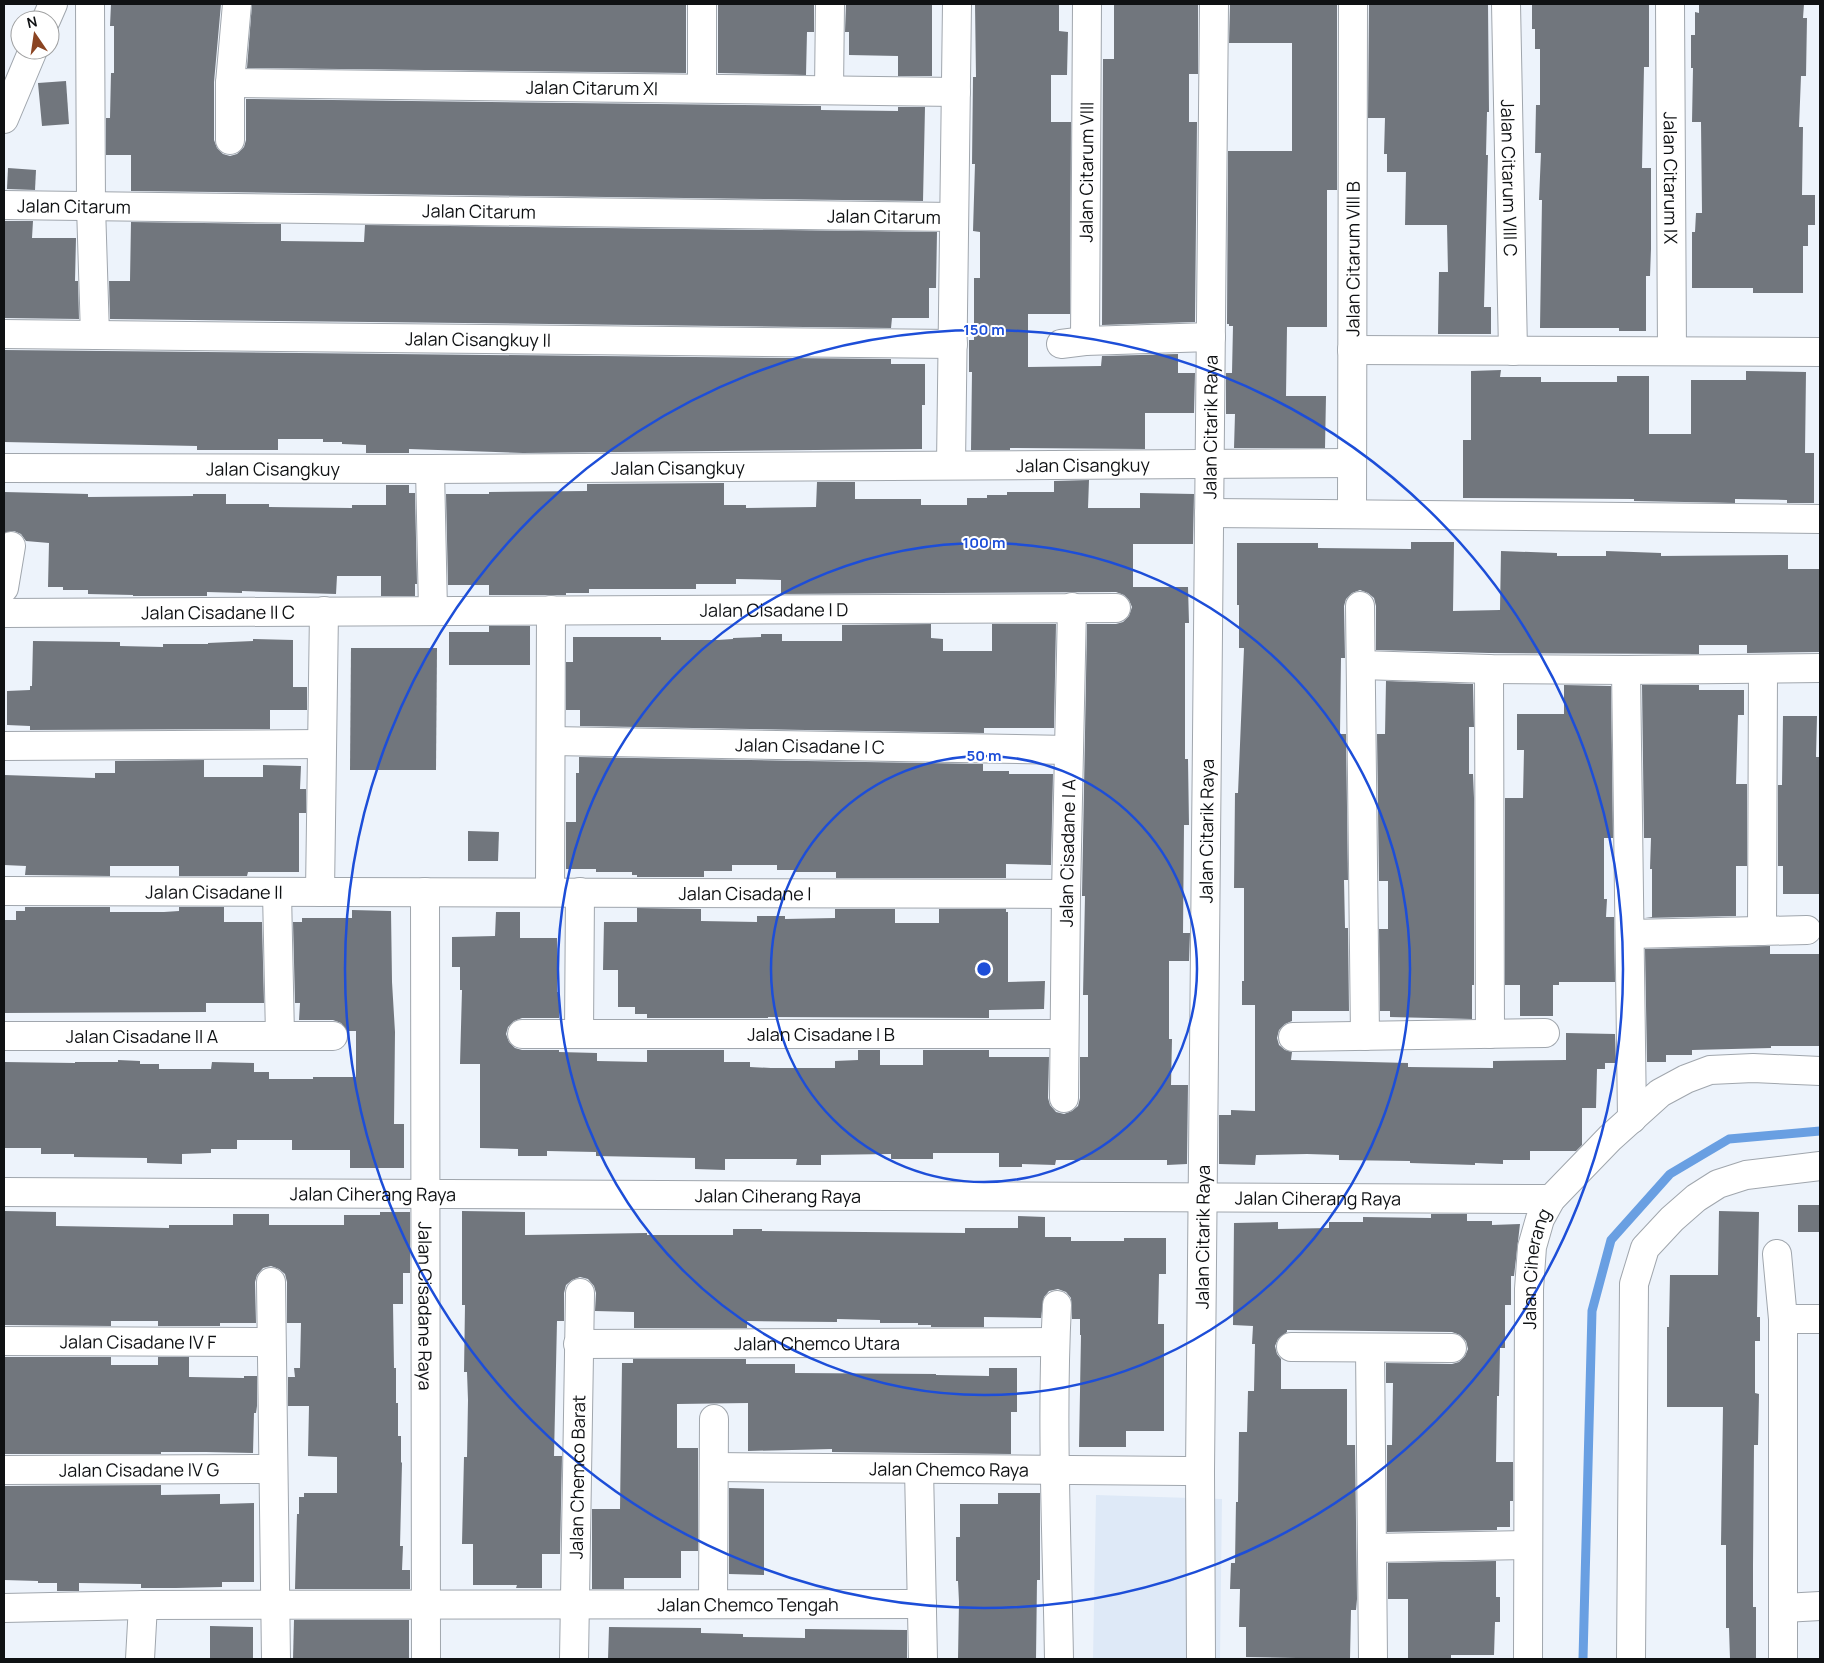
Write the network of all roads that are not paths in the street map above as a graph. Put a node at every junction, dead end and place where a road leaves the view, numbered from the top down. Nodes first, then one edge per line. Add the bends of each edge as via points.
1 (90, 4) edge
2 (237, 4) edge
3 (702, 4) edge
4 (830, 4) edge
5 (957, 4) edge
6 (1087, 4) edge
7 (1214, 4) edge
8 (1353, 4) edge
9 (1506, 4) edge
10 (1670, 4) edge
11 (29, 60) edge
12 (230, 83) junction
13 (702, 88) junction
14 (829, 90) junction
15 (956, 92) junction
16 (4, 119) edge
17 (230, 140) dead end
18 (4, 205) edge
19 (91, 206) junction
20 (954, 217) junction
21 (4, 334) edge
22 (95, 335) junction
23 (1211, 337) junction
24 (953, 344) junction
25 (1352, 350) junction
26 (1513, 351) junction
27 (1672, 351) junction
28 (1820, 352) edge
29 (1352, 463) junction
30 (1210, 464) junction
31 (951, 465) junction
32 (4, 468) edge
33 (430, 469) junction
34 (1209, 513) junction
35 (1352, 514) junction
36 (1820, 519) edge
37 (11, 546) dead end
38 (4, 588) edge
39 (1360, 606) dead end
40 (1072, 607) junction
41 (1116, 608) dead end
42 (551, 610) junction
43 (324, 611) junction
44 (433, 611) junction
45 (4, 612) edge
46 (1361, 664) junction
47 (1762, 668) junction
48 (1820, 668) edge
49 (1489, 669) junction
50 (1626, 670) junction
51 (550, 741) junction
52 (322, 744) junction
53 (4, 746) edge
54 (1069, 750) junction
55 (4, 891) edge
56 (277, 892) junction
57 (320, 892) junction
58 (425, 892) junction
59 (550, 892) junction
60 (580, 892) junction
61 (1066, 894) junction
62 (1807, 930) dead end
63 (1762, 931) junction
64 (1630, 934) junction
65 (1545, 1033) dead end
66 (522, 1034) dead end
67 (579, 1034) junction
68 (1064, 1034) junction
69 (1490, 1034) junction
70 (4, 1036) edge
71 (280, 1036) junction
72 (334, 1036) dead end
73 (1365, 1036) junction
74 (1293, 1037) dead end
75 (1820, 1071) edge
76 (1064, 1098) dead end
77 (1632, 1119) junction
78 (1820, 1166) edge
79 (4, 1192) edge
80 (426, 1194) junction
81 (1203, 1197) junction
82 (1551, 1199) junction
83 (1777, 1254) dead end
84 (271, 1282) dead end
85 (580, 1293) dead end
86 (1057, 1305) dead end
87 (1820, 1319) edge
88 (1782, 1320) junction
89 (4, 1341) edge
90 (271, 1342) junction
91 (1055, 1342) junction
92 (578, 1344) junction
93 (1291, 1347) dead end
94 (1370, 1348) junction
95 (1452, 1348) dead end
96 (714, 1419) dead end
97 (714, 1467) junction
98 (273, 1469) junction
99 (919, 1469) junction
100 (4, 1470) edge
101 (1055, 1470) junction
102 (1185, 1471) dead end
103 (1528, 1545) junction
104 (1372, 1548) junction
105 (713, 1604) junction
106 (922, 1604) junction
107 (143, 1605) junction
108 (275, 1605) junction
109 (426, 1605) junction
110 (575, 1605) junction
111 (1820, 1606) edge
112 (4, 1608) edge
113 (1784, 1608) junction
114 (140, 1659) edge
115 (276, 1659) edge
116 (426, 1659) edge
117 (574, 1659) edge
118 (922, 1659) edge
119 (1059, 1659) edge
120 (1201, 1659) edge
121 (1373, 1659) edge
122 (1528, 1659) edge
123 (1631, 1659) edge
124 (1783, 1659) edge

1 - 19 street
2 - 12 street
3 - 13 street
4 - 14 street
5 - 15 street
6 - 23 street, Jalan Citarum VIII via 1073,342
7 - 23 street, Jalan Citarik Raya
8 - 25 street, Jalan Citarum VIII B
9 - 26 street, Jalan Citarum VIII C
10 - 27 street, Jalan Citarum IX
11 - 16 street
12 - 13 street, Jalan Citarum XI
12 - 17 street
13 - 14 street, Jalan Citarum XI
14 - 15 street, Jalan Citarum XI
15 - 20 street
18 - 19 street, Jalan Citarum
19 - 20 street, Jalan Citarum
19 - 22 street
20 - 24 street
21 - 22 street, Jalan Cisangkuy II
22 - 24 street, Jalan Cisangkuy II
23 - 30 street, Jalan Citarik Raya
24 - 31 street
25 - 26 street
25 - 29 street, Jalan Citarum VIII B
26 - 27 street
27 - 28 street
29 - 30 street, Jalan Cisangkuy
29 - 35 street, Jalan Citarum VIII B
30 - 31 street, Jalan Cisangkuy
30 - 34 street, Jalan Citarik Raya
31 - 33 street, Jalan Cisangkuy
32 - 33 street, Jalan Cisangkuy
33 - 44 street
34 - 35 street
34 - 81 street, Jalan Citarik Raya
35 - 36 street
37 - 38 street
39 - 46 street
40 - 41 street, Jalan Cisadane I D
40 - 42 street, Jalan Cisadane I D
40 - 54 street, Jalan Cisadane I A
42 - 44 street, Jalan Cisadane I D
42 - 51 street
43 - 44 street, Jalan Cisadane II C
43 - 45 street, Jalan Cisadane II C
43 - 52 street
46 - 49 street
46 - 73 street
47 - 48 street
47 - 50 street
47 - 63 street
49 - 50 street
49 - 69 street
50 - 64 street
51 - 54 street, Jalan Cisadane I C
51 - 59 street
52 - 53 street
52 - 57 street
54 - 61 street, Jalan Cisadane I A
55 - 56 street, Jalan Cisadane II
56 - 57 street, Jalan Cisadane II
56 - 71 street
57 - 58 street, Jalan Cisadane II
58 - 59 street, Jalan Cisadane I
58 - 80 street, Jalan Cisadane Raya
59 - 60 street, Jalan Cisadane I
60 - 61 street, Jalan Cisadane I
60 - 67 street
61 - 68 street, Jalan Cisadane I A
62 - 63 street
63 - 64 street
64 - 77 street
65 - 69 street
66 - 67 street, Jalan Cisadane I B
67 - 68 street, Jalan Cisadane I B
68 - 76 street, Jalan Cisadane I A
69 - 73 street
70 - 71 street, Jalan Cisadane II A
71 - 72 street, Jalan Cisadane II A
73 - 74 street
75 - 77 street, Jalan Ciherang via 1710,1070 1660,1093
77 - 82 street, Jalan Ciherang
78 - 123 street via 1746,1174 1718,1184 1672,1219 1645,1248 1634,1284
79 - 80 street, Jalan Ciherang Raya
80 - 81 street, Jalan Ciherang Raya
80 - 109 street, Jalan Cisadane Raya
81 - 82 street, Jalan Ciherang Raya
81 - 120 street, Jalan Citarik Raya
82 - 103 street, Jalan Ciherang via 1540,1219 1532,1247 1529,1289
83 - 88 street
84 - 90 street
85 - 92 street, Jalan Chemco Barat
86 - 91 street
87 - 88 street
88 - 113 street
89 - 90 street, Jalan Cisadane IV F
90 - 98 street
91 - 92 street, Jalan Chemco Utara
91 - 101 street
92 - 110 street, Jalan Chemco Barat
93 - 94 street
94 - 95 street
94 - 104 street
96 - 97 street
97 - 99 street, Jalan Chemco Raya
97 - 105 street
98 - 100 street, Jalan Cisadane IV G
98 - 108 street
99 - 101 street, Jalan Chemco Raya
99 - 106 street
101 - 102 street, Jalan Chemco Raya
101 - 119 street
103 - 104 street
103 - 122 street, Jalan Ciherang
104 - 121 street
105 - 106 street, Jalan Chemco Tengah
105 - 110 street, Jalan Chemco Tengah
106 - 118 street
107 - 108 street, Jalan Chemco Tengah
107 - 112 street, Jalan Chemco Tengah
107 - 114 street
108 - 109 street, Jalan Chemco Tengah
108 - 115 street
109 - 110 street, Jalan Chemco Tengah
109 - 116 street, Jalan Cisadane Raya
110 - 117 street, Jalan Chemco Barat
111 - 113 street
113 - 124 street

